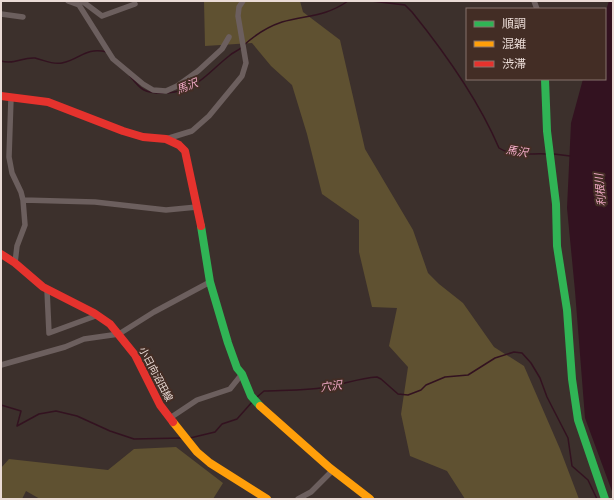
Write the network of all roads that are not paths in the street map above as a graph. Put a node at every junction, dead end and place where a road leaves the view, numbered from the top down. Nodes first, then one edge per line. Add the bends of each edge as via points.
1 (82, 1) edge
2 (243, 1) edge
3 (73, 2) edge
4 (135, 4) dead end
5 (1, 14) edge
6 (23, 17) dead end
7 (229, 37) dead end
8 (545, 80) edge
9 (1, 96) edge
10 (11, 98) junction
11 (166, 139) junction
12 (23, 200) junction
13 (196, 207) junction
14 (1, 254) edge
15 (15, 263) junction
16 (210, 282) junction
17 (47, 290) junction
18 (98, 315) junction
19 (119, 334) junction
20 (1, 365) edge
21 (242, 374) junction
22 (170, 418) junction
23 (333, 470) junction
24 (267, 499) edge
25 (298, 499) edge
26 (370, 499) edge
27 (605, 499) edge

1 - 4 street via 102,16
2 - 11 street via 238,16 246,62 242,76 209,116 192,131
3 - 7 street via 78,5 113,59 153,90 166,92 177,86 222,49
5 - 6 street
8 - 27 street via 547,131 556,204 557,246 567,310 572,379 578,420
9 - 10 street
10 - 11 street via 48,102 123,131 143,137
10 - 12 street via 9,157 12,173
11 - 13 street via 179,144 185,151
12 - 13 street via 95,202 166,210
12 - 15 street via 25,225 17,246
13 - 16 street
14 - 15 street, 小日向沼田線
15 - 17 street, 小日向沼田線
16 - 19 street
16 - 21 street via 228,343 237,368
17 - 18 street, 小日向沼田線
17 - 18 street via 49,333
18 - 19 street, 小日向沼田線
19 - 20 street via 84,339
19 - 22 street, 小日向沼田線 via 135,355 160,405
21 - 22 street via 230,389 197,400
21 - 23 street via 251,396 265,411
22 - 24 street, 小日向沼田線 via 187,441 210,463
23 - 25 street via 311,492
23 - 26 street

